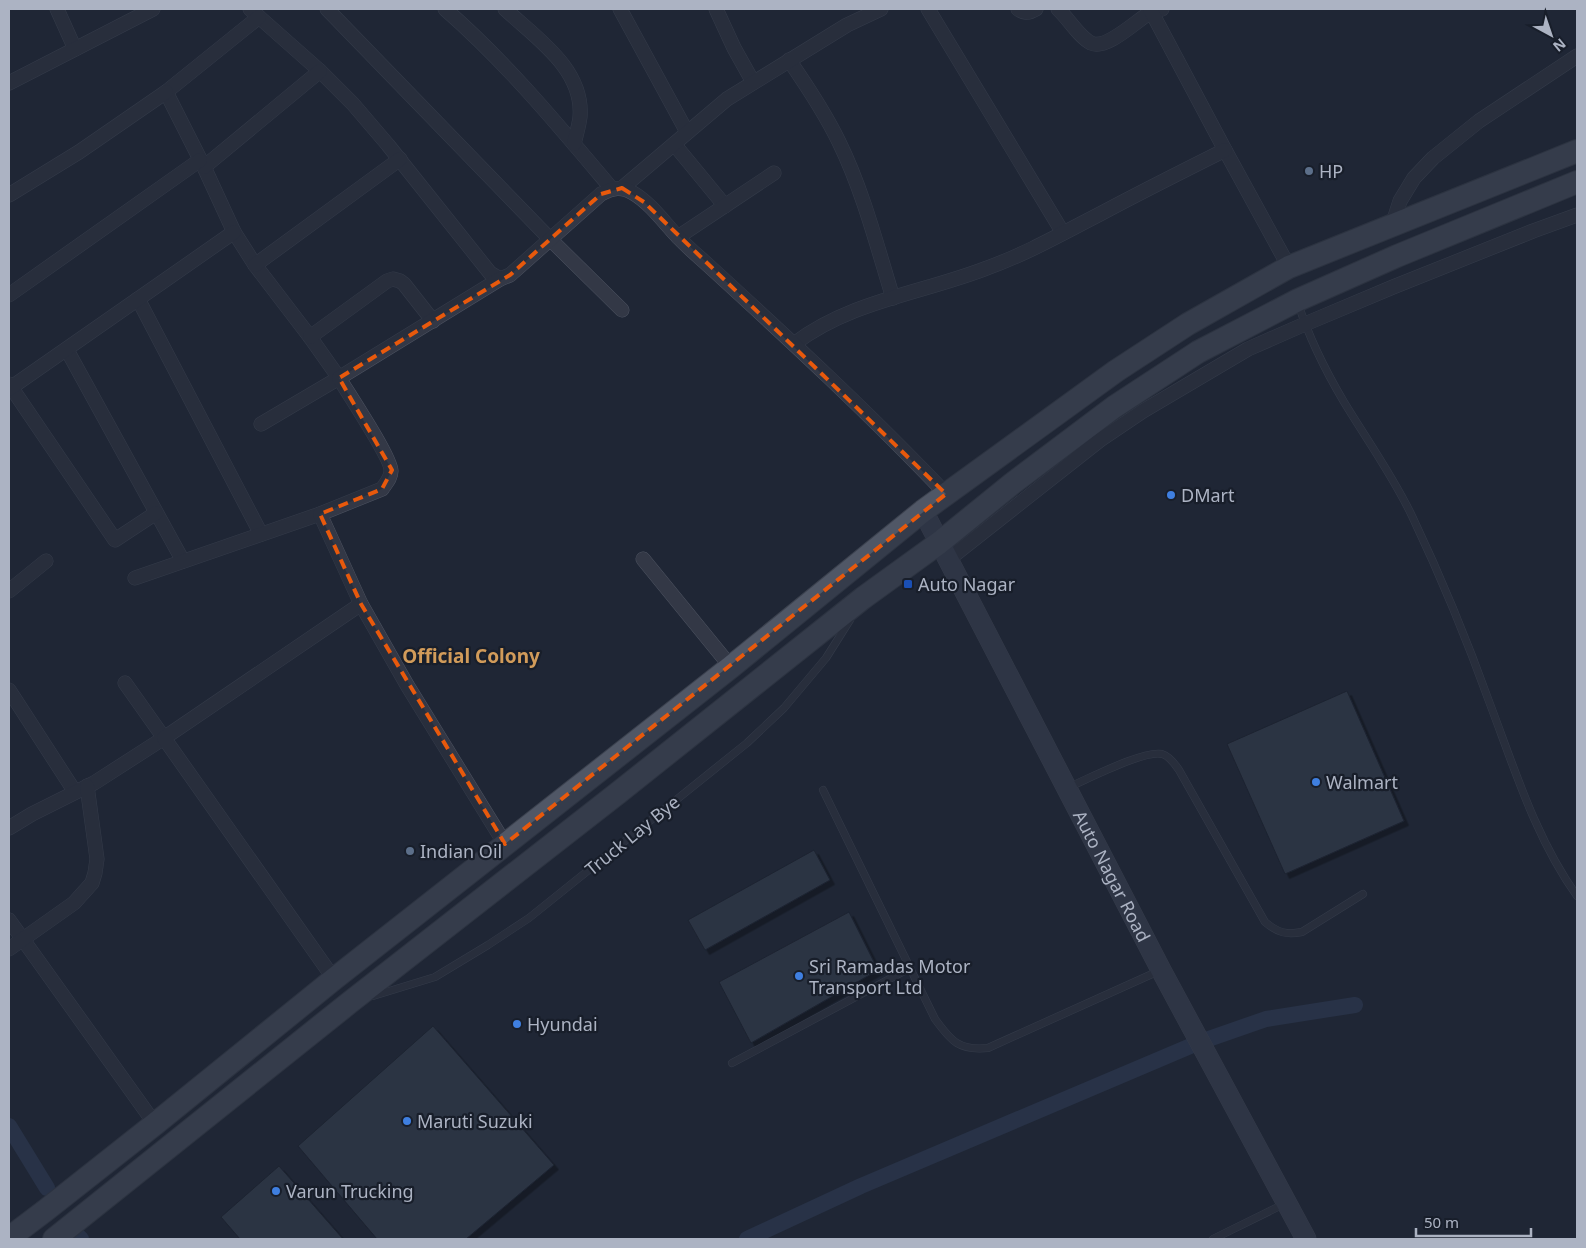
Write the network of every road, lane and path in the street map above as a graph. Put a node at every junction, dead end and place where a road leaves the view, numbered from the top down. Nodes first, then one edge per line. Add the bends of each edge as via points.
1 (57, 9) edge
2 (153, 9) edge
3 (327, 9) edge
4 (445, 9) edge
5 (505, 9) edge
6 (620, 9) edge
7 (716, 9) edge
8 (881, 9) edge
9 (928, 9) edge
10 (1018, 9) edge
11 (1036, 9) edge
12 (1058, 9) edge
13 (1155, 10) edge
14 (254, 13) edge
15 (75, 49) junction
16 (1577, 56) edge
17 (789, 60) junction
18 (320, 71) junction
19 (753, 82) junction
20 (9, 83) edge
21 (166, 92) junction
22 (687, 132) junction
23 (574, 144) junction
24 (674, 144) junction
25 (1225, 150) junction
26 (1577, 151) edge
27 (400, 159) junction
28 (202, 163) junction
29 (774, 173) dead end
30 (1577, 182) edge
31 (617, 188) junction
32 (9, 195) edge
33 (725, 206) junction
34 (1577, 215) edge
35 (1392, 226) junction
36 (234, 232) junction
37 (1062, 234) junction
38 (678, 237) junction
39 (550, 240) junction
40 (255, 265) junction
41 (1289, 268) junction
42 (500, 279) junction
43 (9, 295) edge
44 (893, 298) junction
45 (138, 299) junction
46 (1298, 300) junction
47 (622, 310) dead end
48 (433, 321) junction
49 (1305, 324) junction
50 (310, 337) junction
51 (794, 344) junction
52 (67, 350) junction
53 (339, 378) junction
54 (10, 387) edge
55 (261, 424) dead end
56 (946, 494) junction
57 (923, 511) junction
58 (156, 513) junction
59 (320, 514) junction
60 (261, 534) junction
61 (944, 551) junction
62 (643, 559) dead end
63 (46, 561) dead end
64 (183, 561) junction
65 (135, 578) dead end
66 (11, 585) edge
67 (863, 598) junction
68 (361, 604) junction
69 (731, 667) junction
70 (126, 682) dead end
71 (9, 690) edge
72 (164, 738) junction
73 (1066, 788) junction
74 (81, 789) junction
75 (823, 790) dead end
76 (9, 828) edge
77 (505, 844) junction
78 (1363, 894) dead end
79 (1577, 896) edge
80 (9, 920) edge
81 (22, 939) junction
82 (9, 949) edge
83 (910, 968) junction
84 (1161, 970) junction
85 (334, 980) junction
86 (349, 1003) junction
87 (732, 1063) dead end
88 (155, 1124) junction
89 (1287, 1203) junction
90 (9, 1238) edge
91 (54, 1239) edge
92 (1213, 1239) edge
93 (1306, 1239) edge

1 - 15 street
2 - 15 street
3 - 39 street
4 - 23 street via 502,62
5 - 23 street via 557,58 573,78 580,105
6 - 22 street
7 - 19 street
8 - 17 street
9 - 37 street
10 - 11 street via 1024,13
12 - 13 street via 1084,37 1097,44 1109,41
13 - 25 street
14 - 18 street
14 - 21 street
15 - 20 street
16 - 35 street via 1479,121 1433,158 1414,178 1400,201
17 - 19 street
17 - 44 street via 822,110 849,164
18 - 27 street via 354,104
18 - 28 street
19 - 22 street
21 - 28 street
21 - 32 street
22 - 24 street
23 - 31 street
24 - 31 street
24 - 33 street
25 - 37 street
25 - 41 street
26 - 35 main road
27 - 40 street
27 - 42 street via 490,273
28 - 36 street
28 - 43 street
29 - 33 street
30 - 46 main road
31 - 38 street via 644,202
31 - 39 street via 601,194
33 - 38 street
34 - 49 street
35 - 41 main road
36 - 40 street
36 - 45 street
37 - 44 street via 987,268
38 - 51 street
39 - 42 street via 510,275
39 - 47 street
40 - 50 street
41 - 56 main road via 1188,324 1116,371
42 - 48 street
44 - 51 street via 842,316
45 - 52 street
45 - 60 street
46 - 49 lane
46 - 61 main road via 1198,352 1114,407 1013,483
48 - 50 street via 404,284 393,279 379,285
48 - 53 street
49 - 61 street via 1248,349 1143,410
49 - 79 lane via 1328,374 1412,516 1462,630 1537,826 1558,868
50 - 53 street
51 - 56 street via 904,449
52 - 54 street
52 - 58 street
53 - 55 street
53 - 59 street via 392,470 382,489
54 - 58 street via 115,540
56 - 57 main road
57 - 61 street, Auto Nagar Road
57 - 69 main road
58 - 64 street
59 - 60 street
59 - 68 street
60 - 64 street
61 - 67 main road
61 - 73 street, Auto Nagar Road
62 - 69 street
63 - 66 street
64 - 65 street
67 - 86 main road
67 - 86 lane, Truck Lay Bye via 826,658 778,714 747,743 529,918 435,977
68 - 72 street
68 - 77 street
69 - 77 main road
70 - 72 street
71 - 74 street
72 - 74 street
72 - 85 street
73 - 78 lane via 1139,758 1163,754 1179,770 1265,922 1273,929 1291,934 1302,932
73 - 84 street, Auto Nagar Road
74 - 76 street
74 - 81 street via 97,859 92,883 74,903
75 - 83 lane
77 - 85 main road
80 - 81 street
81 - 82 street
81 - 88 street
83 - 84 lane via 935,1019 948,1036 960,1046 976,1050 988,1048
83 - 87 lane
84 - 89 street, Auto Nagar Road
85 - 88 main road
86 - 91 main road
88 - 90 main road
89 - 92 lane
89 - 93 street, Auto Nagar Road

